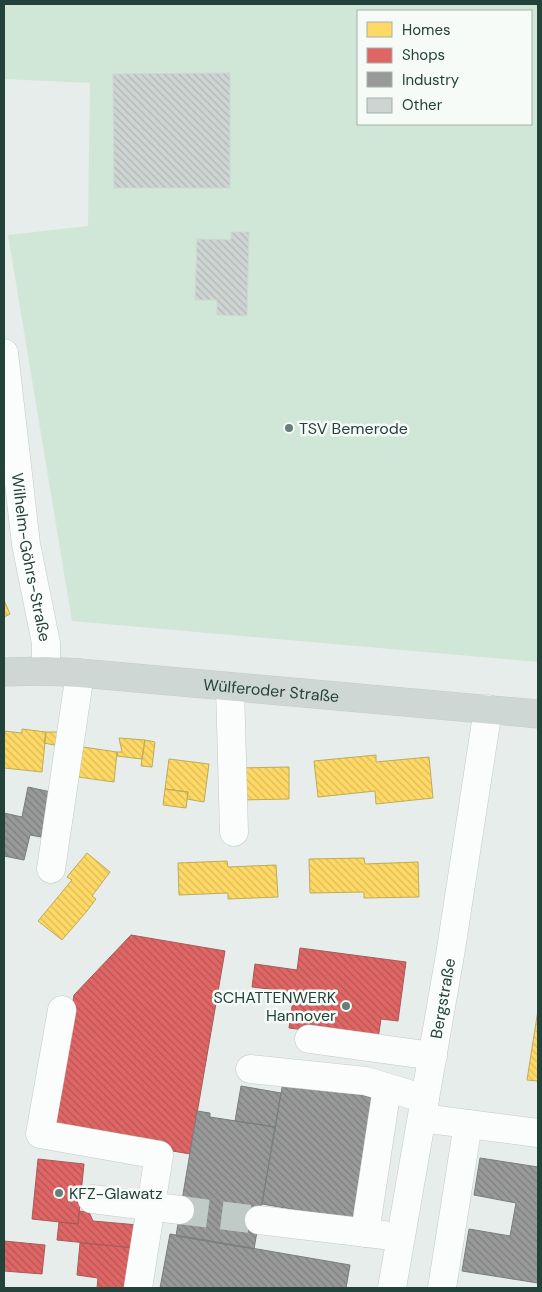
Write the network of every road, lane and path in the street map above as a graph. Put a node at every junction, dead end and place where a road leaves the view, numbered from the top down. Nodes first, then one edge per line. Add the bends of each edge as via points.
1 (4, 360) edge
2 (46, 671) junction
3 (4, 672) edge
4 (80, 673) junction
5 (230, 686) junction
6 (488, 709) junction
7 (538, 714) edge
8 (234, 832) dead end
9 (51, 869) dead end
10 (62, 1010) dead end
11 (308, 1039) dead end
12 (432, 1056) junction
13 (250, 1069) dead end
14 (387, 1088) junction
15 (424, 1109) junction
16 (468, 1124) junction
17 (538, 1133) edge
18 (92, 1199) dead end
19 (151, 1206) junction
20 (180, 1210) tunnel mouth
21 (259, 1220) tunnel mouth
22 (365, 1232) junction
23 (401, 1237) junction
24 (138, 1288) edge
25 (392, 1288) edge
26 (442, 1288) edge

1 - 2 street, Wilhelm-Göhrs-Straße via 26,544 46,643
2 - 3 main road, Wülferoder Straße
2 - 4 main road, Wülferoder Straße
4 - 5 main road, Wülferoder Straße
4 - 9 street
5 - 6 main road, Wülferoder Straße
5 - 8 street
6 - 7 main road, Wülferoder Straße
6 - 12 street, Bergstraße
10 - 19 street via 40,1134 159,1155
11 - 12 street
12 - 15 street, Bergstraße
13 - 14 street via 366,1081
14 - 15 street
14 - 22 street
15 - 16 street
15 - 23 street, Bergstraße
16 - 17 street
16 - 26 street
18 - 19 street
19 - 20 street
19 - 24 street
21 - 22 street
22 - 23 street
23 - 25 street, Bergstraße

